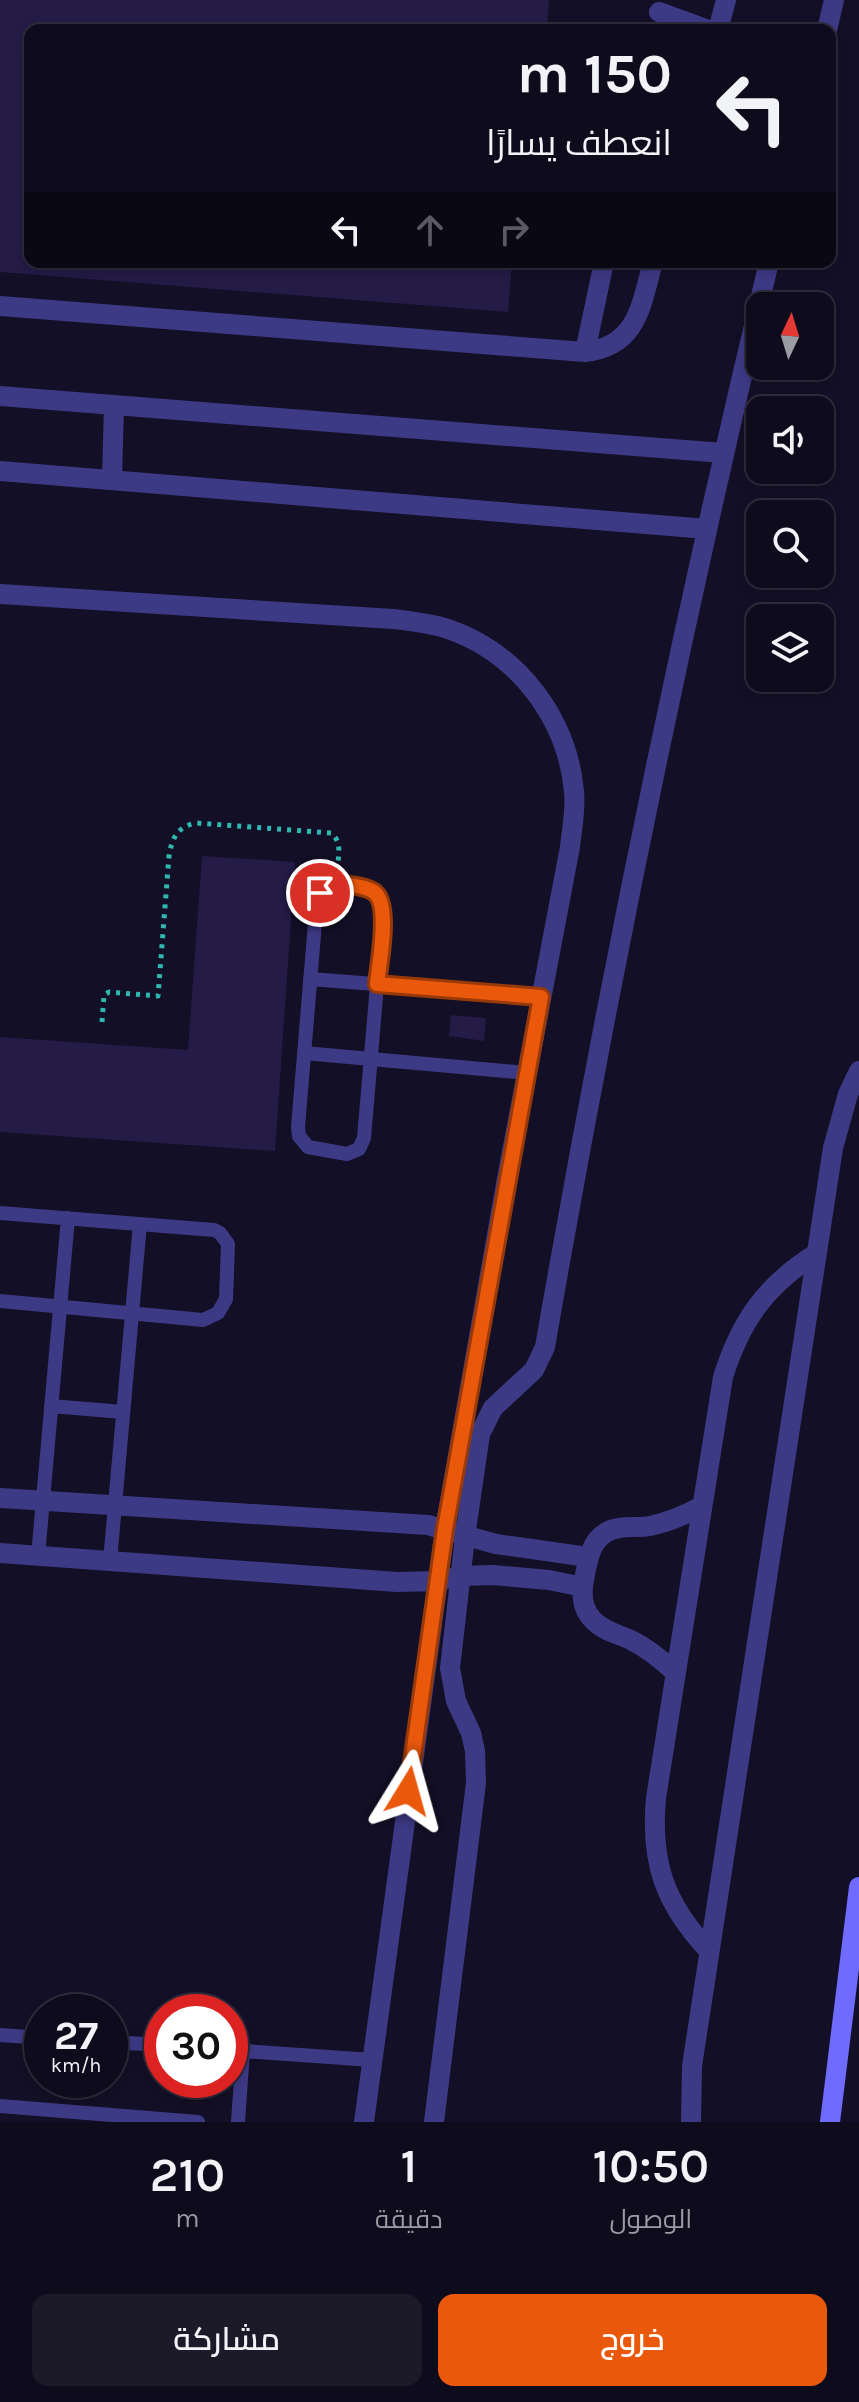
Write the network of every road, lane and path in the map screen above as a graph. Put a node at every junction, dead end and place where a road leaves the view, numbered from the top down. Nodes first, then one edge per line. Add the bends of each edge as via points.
1 (726, 0) edge
2 (834, 0) edge
3 (658, 14) edge
4 (689, 24) edge
5 (720, 24) edge
6 (828, 24) edge
7 (603, 268) edge
8 (651, 268) edge
9 (768, 268) edge
10 (0, 306) edge
11 (585, 352) junction
12 (0, 396) edge
13 (114, 405) junction
14 (723, 453) junction
15 (0, 471) edge
16 (112, 480) junction
17 (707, 529) junction
18 (0, 594) edge
19 (338, 884) junction
20 (310, 979) junction
21 (377, 984) junction
22 (541, 997) junction
23 (102, 1022) dead end
24 (304, 1053) junction
25 (371, 1059) junction
26 (859, 1071) edge
27 (527, 1073) junction
28 (0, 1213) edge
29 (68, 1218) junction
30 (140, 1224) junction
31 (817, 1253) junction
32 (0, 1301) edge
33 (60, 1306) junction
34 (132, 1313) junction
35 (51, 1406) junction
36 (123, 1412) junction
37 (0, 1498) edge
38 (42, 1502) junction
39 (115, 1506) junction
40 (702, 1506) junction
41 (445, 1529) junction
42 (465, 1537) junction
43 (0, 1553) edge
44 (38, 1556) junction
45 (588, 1557) junction
46 (110, 1561) junction
47 (461, 1576) junction
48 (437, 1581) junction
49 (583, 1587) junction
50 (676, 1673) junction
51 (859, 1887) edge
52 (709, 1951) junction
53 (0, 2035) edge
54 (24, 2037) edge
55 (248, 2051) edge
56 (372, 2060) junction
57 (238, 2098) edge
58 (0, 2106) edge
59 (198, 2122) edge
60 (238, 2122) edge
61 (364, 2122) edge
62 (434, 2122) edge
63 (691, 2122) edge
64 (830, 2122) edge

1 - 5 street
2 - 6 street
3 - 4 street
7 - 11 street
8 - 11 street via 635,323 613,345
9 - 14 street
10 - 11 street
12 - 13 street
13 - 14 street
13 - 16 street
14 - 17 street
15 - 16 street
16 - 17 street
17 - 42 street via 618,947 545,1347 534,1370 503,1397 480,1434
18 - 22 street via 420,622 473,639 496,654 551,714 574,793 570,847
19 - 20 lane via 325,888 317,899
19 - 21 lane via 373,891 382,904
19 - 23 path via 339,845 331,833 186,825 171,842 158,996 109,992 104,995
20 - 21 lane
20 - 24 lane
21 - 22 lane
21 - 25 lane
22 - 27 street
24 - 25 lane
24 - 25 lane via 299,1136 312,1149 347,1154 363,1141
25 - 27 lane
26 - 31 street via 833,1148
27 - 41 street
28 - 29 lane
29 - 30 lane
29 - 33 lane
30 - 34 lane
30 - 34 lane via 220,1233 229,1250 226,1299 218,1313 203,1320
31 - 40 street via 794,1267 756,1305 731,1352
31 - 52 street
32 - 33 lane
33 - 34 lane
33 - 35 lane
34 - 36 lane
35 - 36 lane
35 - 38 lane
36 - 39 lane
37 - 38 street
38 - 39 street
38 - 44 lane
39 - 41 street
39 - 46 lane
40 - 45 street via 667,1522 611,1530 596,1541
40 - 50 street
41 - 42 street
41 - 48 street
42 - 45 street
42 - 47 street
43 - 44 street
44 - 46 street
45 - 49 street
46 - 48 street
47 - 48 street
47 - 49 street via 522,1577
47 - 62 street via 450,1668 456,1701 471,1733 476,1783
48 - 56 street
49 - 50 street via 582,1599 592,1620 646,1648
50 - 52 street via 656,1798 655,1854 674,1907
51 - 64 main road
52 - 63 street via 692,2066
53 - 54 lane
55 - 56 lane
56 - 61 street
57 - 60 lane
58 - 59 lane

